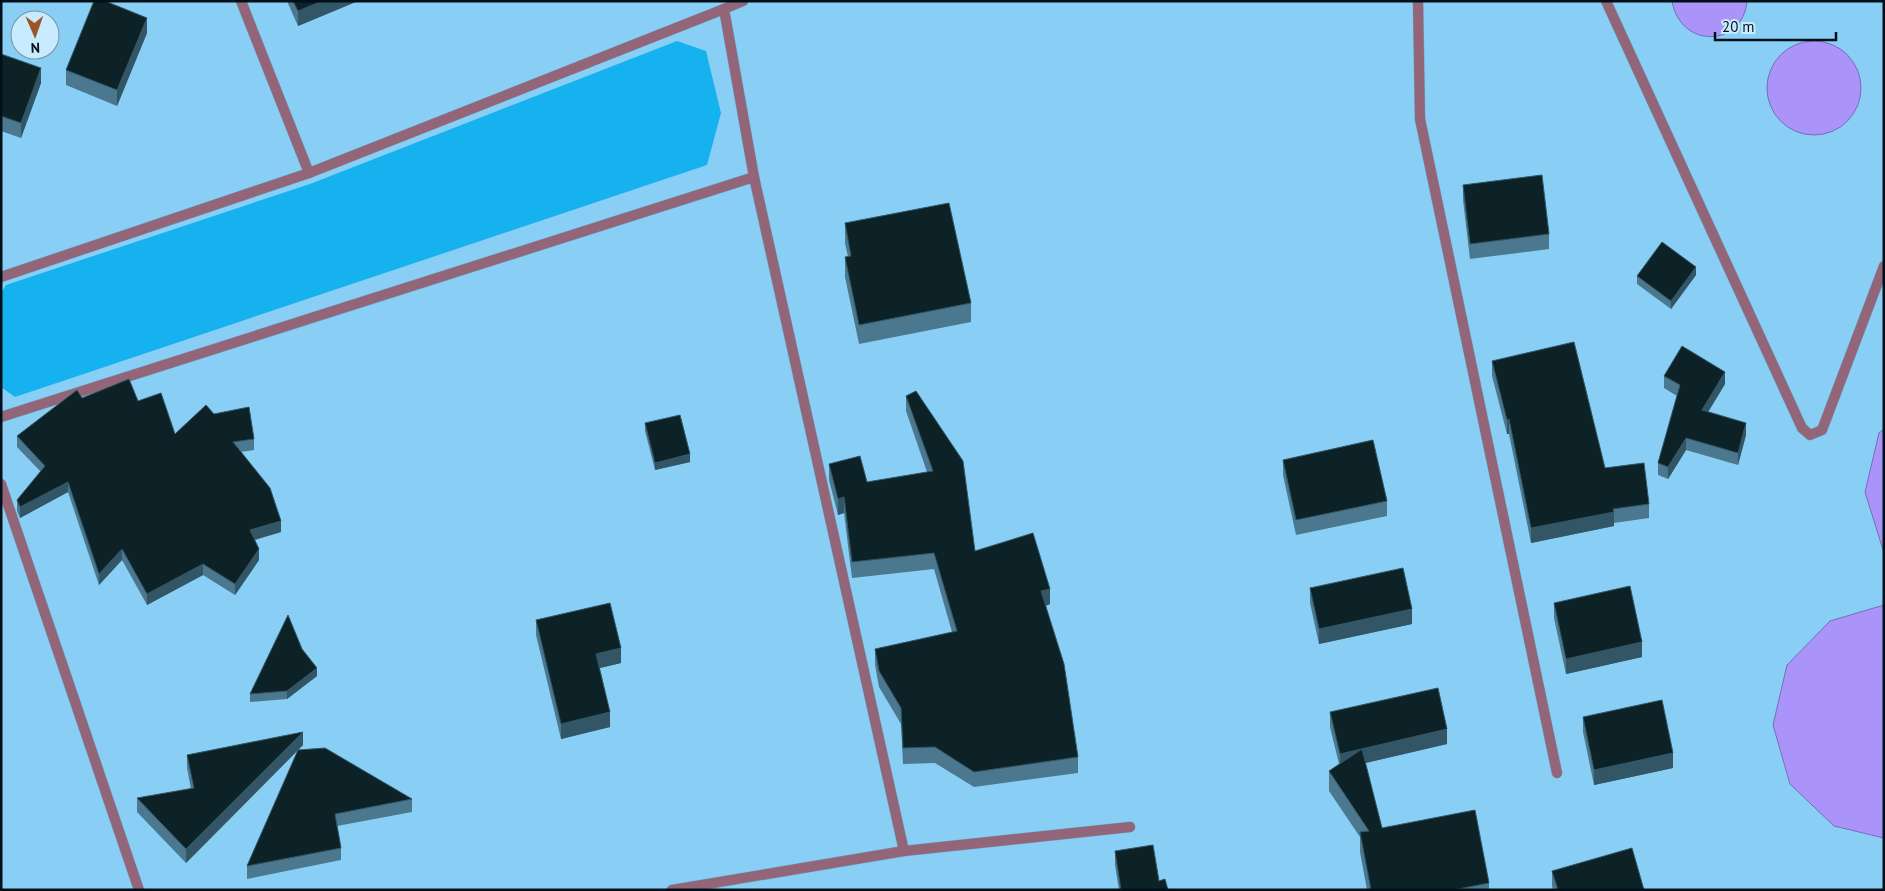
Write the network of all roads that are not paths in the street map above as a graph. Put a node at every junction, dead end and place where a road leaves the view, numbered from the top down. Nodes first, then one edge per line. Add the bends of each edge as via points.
1 (241, 1) edge
2 (743, 1) edge
3 (1418, 1) edge
4 (1606, 1) edge
5 (724, 9) junction
6 (309, 173) junction
7 (754, 177) junction
8 (1884, 266) edge
9 (1, 278) edge
10 (1, 417) edge
11 (1, 484) edge
12 (1556, 772) dead end
13 (1130, 827) dead end
14 (904, 852) junction
15 (139, 890) edge
16 (672, 890) edge

1 - 6 street
2 - 5 street
3 - 12 street via 1420,119
4 - 8 street via 1802,428 1810,435 1822,430
5 - 6 street
5 - 7 street
6 - 9 street
7 - 10 street
7 - 14 street
11 - 15 street
13 - 14 street
14 - 16 street

